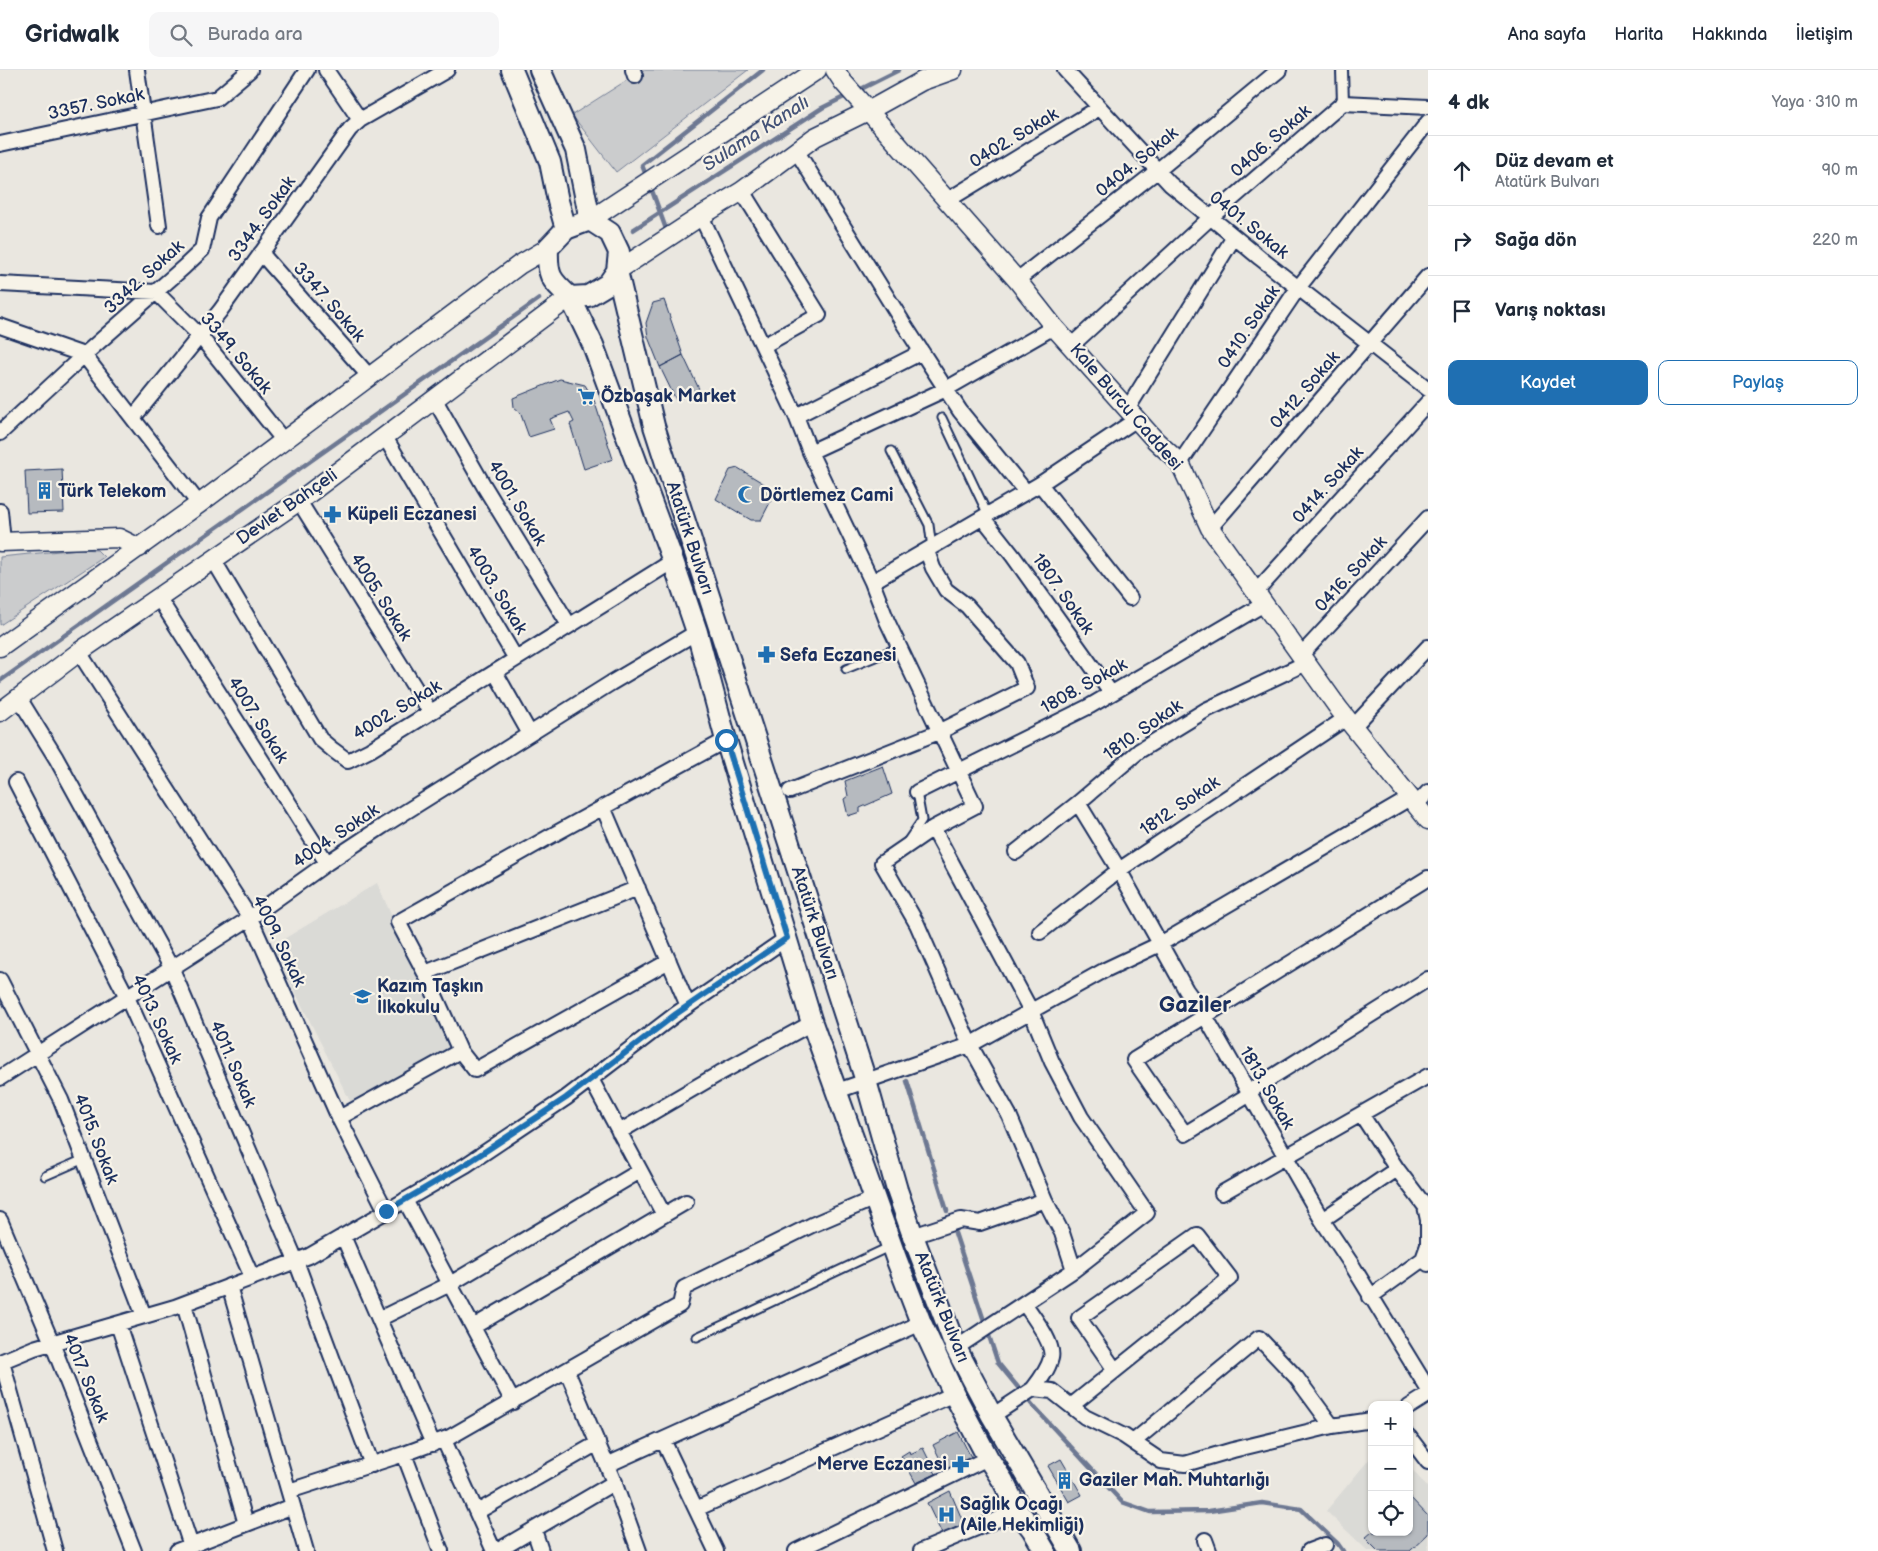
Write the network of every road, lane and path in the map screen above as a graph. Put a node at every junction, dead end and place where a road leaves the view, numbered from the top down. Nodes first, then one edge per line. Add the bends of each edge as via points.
1 (137, 70) edge
2 (250, 70) edge
3 (307, 70) edge
4 (326, 70) edge
5 (448, 70) edge
6 (512, 70) edge
7 (540, 70) edge
8 (818, 70) edge
9 (953, 70) edge
10 (1065, 70) edge
11 (1279, 70) edge
12 (1342, 70) edge
13 (919, 75) edge
14 (839, 76) edge
15 (1343, 103) junction
16 (1428, 107) edge
17 (1099, 108) junction
18 (868, 111) junction
19 (144, 113) junction
20 (360, 120) junction
21 (1428, 122) edge
22 (0, 144) edge
23 (796, 150) junction
24 (1157, 171) junction
25 (742, 191) junction
26 (948, 200) junction
27 (701, 216) junction
28 (1210, 218) junction
29 (590, 220) junction
30 (160, 226) dead end
31 (566, 229) junction
32 (1234, 237) junction
33 (548, 248) junction
34 (261, 253) junction
35 (617, 271) junction
36 (1428, 276) edge
37 (1017, 280) junction
38 (0, 284) edge
39 (1298, 288) junction
40 (156, 292) junction
41 (570, 297) junction
42 (0, 326) edge
43 (1054, 327) junction
44 (200, 336) junction
45 (1370, 344) junction
46 (1072, 345) junction
47 (763, 346) junction
48 (922, 352) junction
49 (84, 355) junction
50 (369, 376) junction
51 (946, 389) junction
52 (1428, 389) edge
53 (435, 400) junction
54 (1428, 402) edge
55 (1133, 413) junction
56 (796, 416) junction
57 (133, 418) junction
58 (942, 418) dead end
59 (0, 433) edge
60 (385, 437) junction
61 (284, 441) junction
62 (891, 451) dead end
63 (810, 452) junction
64 (1180, 463) junction
65 (1040, 484) junction
66 (1026, 492) junction
67 (299, 500) junction
68 (199, 504) junction
69 (0, 511) edge
70 (985, 516) junction
71 (1428, 518) edge
72 (1210, 528) junction
73 (2, 542) edge
74 (139, 548) junction
75 (930, 550) junction
76 (213, 559) junction
77 (673, 561) junction
78 (872, 582) junction
79 (158, 597) junction
80 (1130, 598) dead end
81 (1260, 598) junction
82 (569, 625) junction
83 (697, 632) junction
84 (0, 647) edge
85 (900, 647) junction
86 (1428, 647) edge
87 (79, 652) junction
88 (516, 659) junction
89 (1304, 659) junction
90 (846, 668) dead end
91 (495, 672) junction
92 (1111, 693) junction
93 (18, 698) junction
94 (0, 712) edge
95 (430, 712) junction
96 (1350, 722) junction
97 (939, 732) junction
98 (530, 734) junction
99 (726, 740) junction
100 (958, 773) junction
101 (16, 782) dead end
102 (790, 791) dead end
103 (917, 792) joint
104 (1428, 792) edge
105 (1413, 801) junction
106 (1078, 803) junction
107 (603, 807) junction
108 (1428, 820) edge
109 (933, 828) junction
110 (902, 849) junction
111 (1016, 852) dead end
112 (327, 863) junction
113 (1119, 870) junction
114 (1428, 878) edge
115 (638, 888) junction
116 (250, 918) junction
117 (1040, 932) dead end
118 (787, 938) junction
119 (1160, 944) junction
120 (669, 961) junction
121 (172, 969) junction
122 (425, 973) junction
123 (1428, 979) edge
124 (0, 980) edge
125 (127, 997) junction
126 (688, 1006) junction
127 (1031, 1011) junction
128 (1205, 1016) junction
129 (812, 1023) junction
130 (970, 1044) junction
131 (460, 1051) junction
132 (37, 1053) junction
133 (0, 1078) edge
134 (1427, 1078) edge
135 (591, 1079) junction
136 (866, 1081) junction
137 (837, 1091) junction
138 (1249, 1093) junction
139 (1361, 1114) junction
140 (340, 1118) junction
141 (619, 1132) junction
142 (1286, 1157) junction
143 (84, 1159) junction
144 (1397, 1170) junction
145 (640, 1171) junction
146 (45, 1176) dead end
147 (1222, 1193) dead end
148 (875, 1198) junction
149 (405, 1200) junction
150 (1045, 1200) junction
151 (686, 1202) dead end
152 (386, 1211) junction
153 (664, 1215) junction
154 (0, 1220) edge
155 (1322, 1220) junction
156 (343, 1236) junction
157 (913, 1236) junction
158 (891, 1246) junction
159 (296, 1261) junction
160 (1426, 1262) edge
161 (1074, 1270) junction
162 (252, 1277) junction
163 (450, 1284) junction
164 (229, 1286) junction
165 (1370, 1297) junction
166 (1024, 1303) junction
167 (184, 1304) junction
168 (144, 1316) junction
169 (379, 1319) junction
170 (921, 1323) junction
171 (118, 1324) junction
172 (473, 1327) junction
173 (697, 1337) dead end
174 (52, 1343) junction
175 (956, 1348) junction
176 (1, 1362) edge
177 (1115, 1370) junction
178 (567, 1371) junction
179 (1428, 1389) edge
180 (1032, 1390) junction
181 (954, 1394) junction
182 (1428, 1395) edge
183 (513, 1402) junction
184 (1413, 1404) edge
185 (1070, 1406) junction
186 (992, 1416) junction
187 (1368, 1421) edge
188 (1332, 1426) junction
189 (663, 1440) junction
190 (438, 1442) junction
191 (1133, 1442) junction
192 (1413, 1442) edge
193 (598, 1443) junction
194 (404, 1454) junction
195 (988, 1458) junction
196 (1428, 1462) edge
197 (372, 1465) junction
198 (607, 1465) junction
199 (615, 1482) junction
200 (289, 1492) junction
201 (293, 1506) junction
202 (696, 1509) junction
203 (1018, 1511) junction
204 (477, 1512) junction
205 (246, 1524) junction
206 (534, 1530) junction
207 (1325, 1545) dead end
208 (190, 1546) junction
209 (439, 1550) edge
210 (55, 1551) edge
211 (134, 1551) edge
212 (177, 1551) edge
213 (306, 1551) edge
214 (496, 1551) edge
215 (541, 1551) edge
216 (639, 1551) edge
217 (716, 1551) edge
218 (796, 1551) edge
219 (921, 1551) edge
220 (1045, 1551) edge
221 (1071, 1551) edge
222 (1309, 1551) edge

1 - 19 street
2 - 19 street, 3357. Sokak via 217,98
3 - 40 street, 3342. Sokak via 209,218 202,250
4 - 20 street
5 - 20 street, 3344. Sokak
6 - 31 main road via 550,162
7 - 29 main road via 576,150
8 - 29 street
9 - 13 street
10 - 17 street, 0401. Sokak
11 - 24 street, 0404. Sokak
12 - 15 street
13 - 18 street
14 - 18 street, Kale Burcu Caddesi
15 - 16 street
15 - 28 street, 0406. Sokak
17 - 24 street, 0401. Sokak
17 - 26 street, 0402. Sokak
18 - 23 street via 815,136
18 - 26 street, Kale Burcu Caddesi
19 - 22 street, 3357. Sokak
19 - 30 street
20 - 34 street, 3344. Sokak via 350,129
21 - 39 street, 0410. Sokak
23 - 25 street
23 - 48 street
24 - 28 street, 0401. Sokak
24 - 37 street, 0404. Sokak
25 - 27 street
25 - 47 street via 819,315
26 - 37 street, Kale Burcu Caddesi
27 - 35 street
27 - 47 street
28 - 32 street, 0401. Sokak
28 - 46 street, 0406. Sokak
29 - 31 main road
29 - 35 main road via 610,233 619,252
31 - 33 main road
32 - 39 street, 0401. Sokak
32 - 55 street
33 - 41 main road via 547,266 554,283
33 - 50 street via 519,265
34 - 44 street, 3344. Sokak
34 - 50 street, 3347. Sokak
35 - 41 main road via 608,284 588,296
35 - 136 main road, Atatürk Bulvarı via 654,426
36 - 45 street, 0412. Sokak
37 - 43 street, Kale Burcu Caddesi
38 - 40 street
39 - 45 street, 0401. Sokak
39 - 64 street, 0410. Sokak
40 - 44 street, 3349. Sokak
40 - 49 street, 3342. Sokak
41 - 53 street, Devlet Bahçeli
41 - 77 main road, Atatürk Bulvarı via 594,345
42 - 49 street
43 - 46 street, Kale Burcu Caddesi
43 - 51 street
44 - 57 street, 3344. Sokak
44 - 61 street, 3349. Sokak
45 - 52 street, 0401. Sokak
45 - 72 street, 0412. Sokak
46 - 55 street, Kale Burcu Caddesi
47 - 56 street
48 - 51 street
48 - 56 street
49 - 57 street
49 - 59 street, 3342. Sokak
50 - 61 street
51 - 63 street
51 - 66 street
53 - 60 street, Devlet Bahçeli
53 - 82 street, 4001. Sokak
54 - 81 street, 0414. Sokak
55 - 64 street, Kale Burcu Caddesi
55 - 65 street
56 - 63 street
57 - 68 street
58 - 70 lane
60 - 67 street, Devlet Bahçeli
60 - 88 street, 4003. Sokak
61 - 68 street
62 - 75 lane via 929,525
63 - 78 street
64 - 72 street, Kale Burcu Caddesi
65 - 66 street
65 - 80 street
66 - 70 street
67 - 76 street, Devlet Bahçeli
67 - 95 street, 4005. Sokak
68 - 74 street
69 - 73 street
70 - 75 street
70 - 92 street, 1807. Sokak
71 - 89 street, 0416. Sokak
72 - 81 street, Kale Burcu Caddesi
73 - 74 street via 119,538
74 - 84 street
75 - 78 street
75 - 97 street via 933,568 946,590 967,606 1017,663 1026,688
76 - 79 street, Devlet Bahçeli
76 - 95 street, 4002. Sokak via 320,739 348,761
77 - 82 street, 4002. Sokak
77 - 83 main road, Atatürk Bulvarı
78 - 85 street
79 - 87 street, Devlet Bahçeli
79 - 112 street, 4007. Sokak
81 - 89 street, Kale Burcu Caddesi
81 - 92 street, 1808. Sokak
82 - 88 street, 4002. Sokak
83 - 98 street, 4004. Sokak
83 - 99 main road, Atatürk Bulvarı
85 - 90 lane
85 - 97 street
86 - 96 street, 1812. Sokak
87 - 93 street, Devlet Bahçeli
87 - 116 street, 4009. Sokak
88 - 91 street, 4002. Sokak
89 - 96 street, Kale Burcu Caddesi
89 - 106 street, 1810. Sokak via 1198,715 1139,751
91 - 95 street, 4002. Sokak
91 - 98 street
92 - 100 street, 1808. Sokak
93 - 94 street, Devlet Bahçeli
93 - 121 street, 4011. Sokak via 56,758
96 - 105 street, Kale Burcu Caddesi
96 - 113 street, 1812. Sokak
97 - 100 street
97 - 102 street
98 - 112 street, 4004. Sokak
99 - 107 street
99 - 118 main road, Atatürk Bulvarı
100 - 103 street, 1808. Sokak
100 - 109 street via 975,806
101 - 125 street, 4013. Sokak
103 - 110 lane via 922,820
104 - 105 street
105 - 108 street, Kale Burcu Caddesi
105 - 119 street
106 - 111 street, 1810. Sokak
106 - 113 street, 1813. Sokak
107 - 115 street
107 - 122 street via 398,922
109 - 110 street
109 - 127 street
110 - 130 street via 882,863 918,924
112 - 116 street, 4004. Sokak
113 - 117 street, 1812. Sokak
113 - 119 street, 1813. Sokak
114 - 128 street
115 - 120 street
115 - 122 street
116 - 121 street, 4004. Sokak
116 - 140 street, 4009. Sokak
118 - 126 street
118 - 129 main road, Atatürk Bulvarı
119 - 127 street
119 - 128 street, 1813. Sokak
120 - 126 street
120 - 131 street via 475,1070
121 - 125 street, 4004. Sokak
121 - 159 street, 4011. Sokak
122 - 131 street
123 - 138 street
124 - 132 street, 4015. Sokak
125 - 132 street, 4004. Sokak
125 - 162 street, 4013. Sokak
126 - 135 street
127 - 130 street
127 - 161 street via 1052,1062 1081,1117 1147,1213
128 - 138 street, 1813. Sokak
128 - 138 street via 1134,1060 1185,1134
129 - 137 main road, Atatürk Bulvarı
129 - 141 street
130 - 136 street
130 - 150 street via 1010,1115
131 - 140 street
132 - 133 street, 4004. Sokak
132 - 143 street, 4015. Sokak via 61,1100
134 - 139 street
135 - 141 street
135 - 149 street via 466,1164
136 - 137 street
136 - 157 main road, Atatürk Bulvarı
137 - 148 main road, Atatürk Bulvarı
138 - 142 street, 1813. Sokak
139 - 142 street
139 - 144 street
140 - 152 street, 4009. Sokak
141 - 145 street
142 - 147 street
142 - 155 street, 1813. Sokak
143 - 146 lane
143 - 168 street, 4015. Sokak
144 - 155 street
144 - 160 street via 1425,1206 1428,1220
145 - 153 street
145 - 163 street
148 - 158 main road, Atatürk Bulvarı
148 - 178 street via 684,1288 680,1305
149 - 152 street
149 - 163 street
150 - 157 street via 980,1223 961,1220
150 - 161 street via 1062,1233
151 - 153 street
152 - 156 street
153 - 172 street
154 - 174 street, 4017. Sokak
155 - 165 street, 1813. Sokak
156 - 159 street
156 - 169 street
157 - 175 main road, Atatürk Bulvarı
158 - 170 main road, Atatürk Bulvarı
158 - 173 lane
159 - 162 street
159 - 197 street, 4011. Sokak
160 - 165 street
161 - 166 street
162 - 164 street
163 - 169 street
163 - 172 street
164 - 167 street
164 - 200 street
165 - 179 street, 1813. Sokak
166 - 175 street
166 - 180 street via 1052,1348 1052,1358 1044,1376
167 - 168 street
167 - 205 street
168 - 171 street
169 - 190 street
170 - 181 main road, Atatürk Bulvarı
170 - 189 street
171 - 174 street
171 - 208 street
172 - 183 street
174 - 176 street
174 - 211 street, 4017. Sokak
175 - 186 main road, Atatürk Bulvarı
176 - 210 street
177 - 177 street via 1230,1278 1197,1235 1079,1318
177 - 185 street
178 - 183 street
178 - 193 street
180 - 185 street via 1052,1391
180 - 186 street
181 - 195 main road, Atatürk Bulvarı
181 - 202 street
182 - 184 street
183 - 190 street
185 - 191 street
186 - 221 main road, Atatürk Bulvarı
187 - 188 street
188 - 191 street via 1185,1464 1161,1461
188 - 191 street via 1296,1377 1258,1338
189 - 198 street
189 - 202 street
190 - 194 street
190 - 204 street
192 - 196 street
193 - 198 street
193 - 204 street
194 - 197 street
194 - 209 street
195 - 203 main road, Atatürk Bulvarı
195 - 218 street
197 - 200 street
198 - 199 street
199 - 206 street
199 - 216 street
200 - 201 street
201 - 205 street
201 - 213 street
202 - 217 street
203 - 219 street
203 - 220 main road, Atatürk Bulvarı
204 - 214 street
205 - 208 street
206 - 214 street
206 - 215 street
207 - 222 street
208 - 212 street

